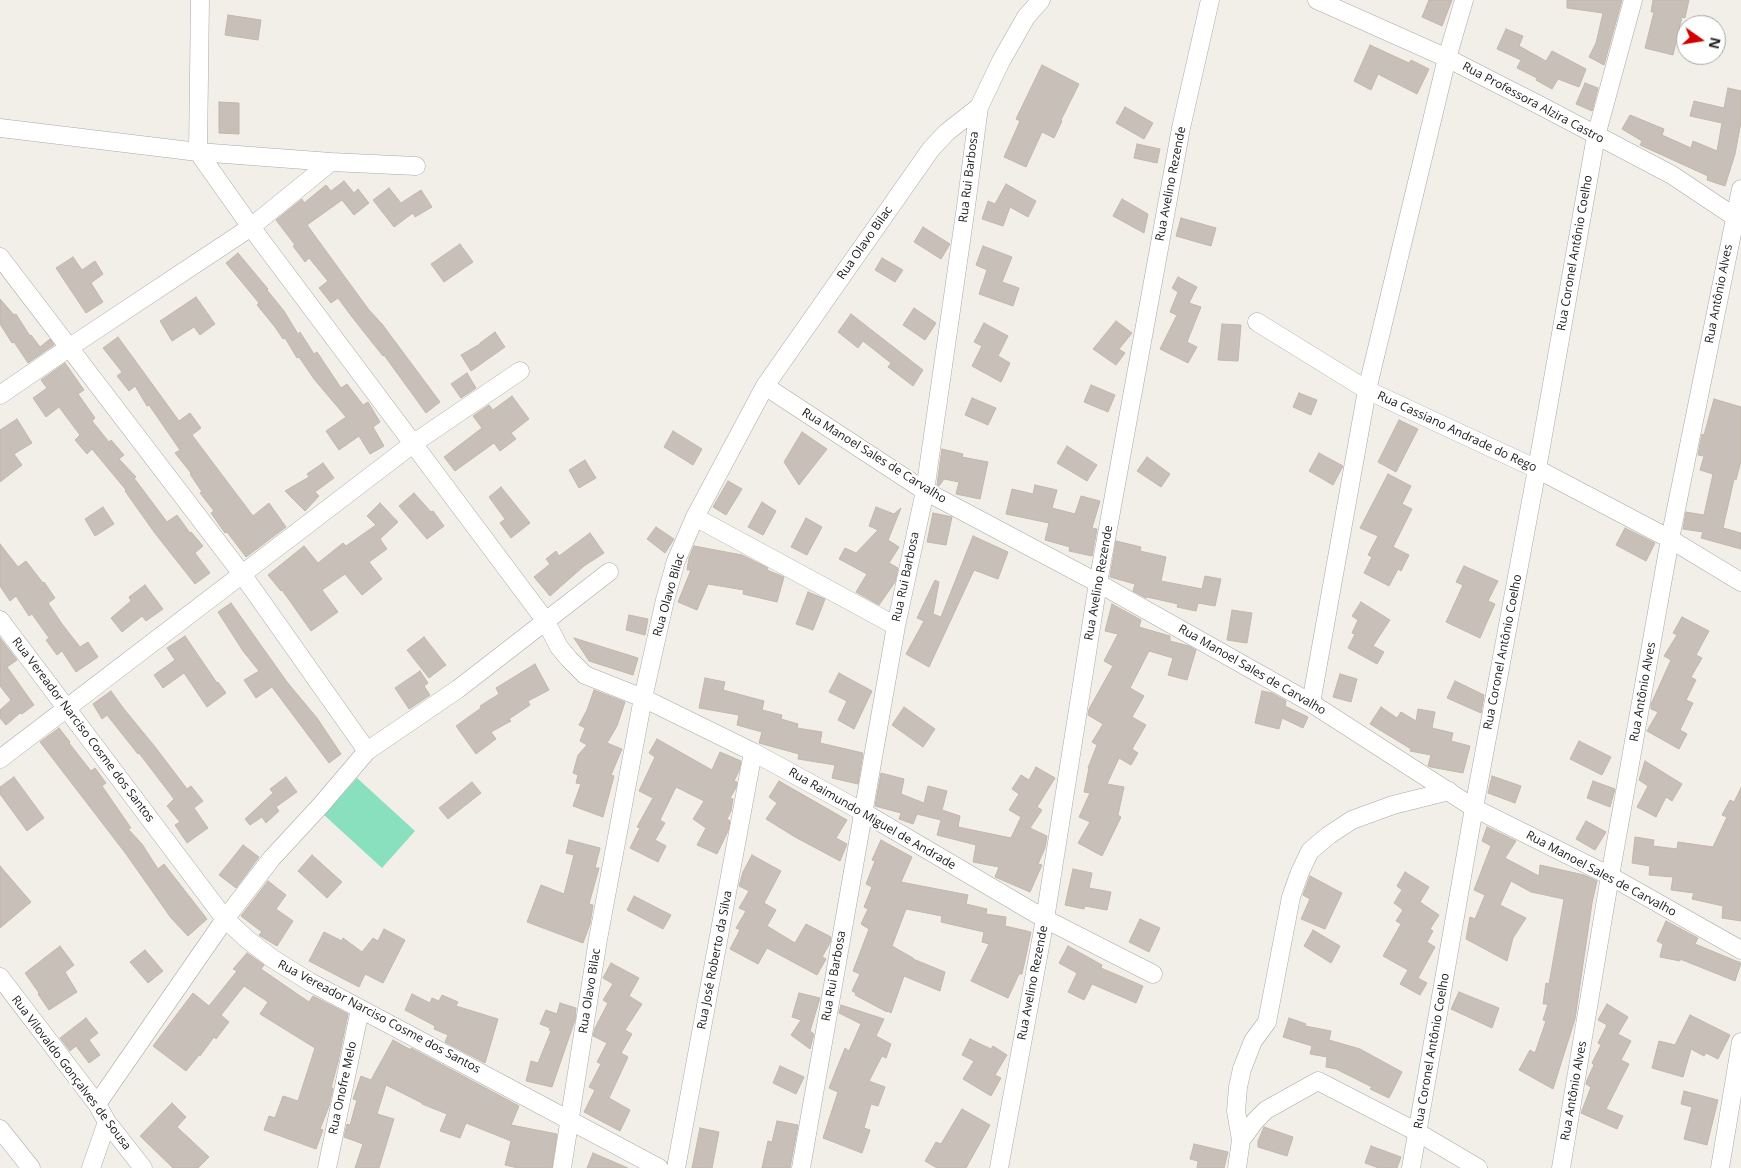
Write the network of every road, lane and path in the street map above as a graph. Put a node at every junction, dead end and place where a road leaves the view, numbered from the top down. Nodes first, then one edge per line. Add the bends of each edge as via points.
1 (200, 0) edge
2 (1041, 0) edge
3 (1210, 0) edge
4 (1317, 0) edge
5 (1464, 0) edge
6 (1633, 0) edge
7 (1447, 58) junction
8 (979, 107) junction
9 (0, 128) edge
10 (1596, 136) junction
11 (198, 152) junction
12 (330, 162) junction
13 (416, 166) dead end
14 (1741, 189) edge
15 (1738, 219) edge
16 (251, 227) junction
17 (0, 256) edge
18 (1257, 322) dead end
19 (70, 346) junction
20 (520, 371) dead end
21 (765, 386) junction
22 (1367, 390) junction
23 (0, 395) edge
24 (414, 444) junction
25 (1536, 469) junction
26 (924, 491) junction
27 (695, 517) junction
28 (1670, 538) junction
29 (609, 572) dead end
30 (242, 574) junction
31 (1741, 582) edge
32 (1098, 583) junction
33 (0, 620) edge
34 (545, 620) junction
35 (896, 626) junction
36 (643, 698) junction
37 (1311, 703) junction
38 (66, 707) junction
39 (367, 750) junction
40 (753, 752) junction
41 (0, 758) edge
42 (1449, 791) junction
43 (1474, 808) junction
44 (863, 812) junction
45 (1610, 876) junction
46 (225, 918) junction
47 (1045, 919) junction
48 (1741, 950) edge
49 (1153, 974) dead end
50 (0, 977) edge
51 (360, 1009) junction
52 (1741, 1042) edge
53 (97, 1104) junction
54 (570, 1119) junction
55 (106, 1122) junction
56 (0, 1129) edge
57 (1417, 1132) junction
58 (1241, 1140) junction
59 (31, 1168) edge
60 (91, 1168) edge
61 (143, 1168) edge
62 (327, 1168) edge
63 (562, 1168) edge
64 (659, 1168) edge
65 (676, 1168) edge
66 (801, 1168) edge
67 (999, 1168) edge
68 (1236, 1168) edge
69 (1411, 1168) edge
70 (1478, 1168) edge
71 (1561, 1168) edge
72 (1720, 1168) edge

1 - 11 street
2 - 8 street, Rua Rui Barbosa via 1026,17
3 - 32 street, Rua Avelino Rezende via 1181,128
4 - 7 street, Rua Professora Alzira Castro
5 - 7 street
6 - 10 street, Rua Coronel Antônio Coelho
7 - 10 street, Rua Professora Alzira Castro
7 - 22 street, Rua Cassiano Andrade do Rego
8 - 21 street, Rua Olavo Bilac via 946,132 931,149
8 - 26 street, Rua Rui Barbosa
9 - 11 street
10 - 15 street, Rua Professora Alzira Castro via 1672,175
10 - 25 street, Rua Coronel Antônio Coelho
11 - 12 street
11 - 16 street
12 - 13 street
12 - 16 street
14 - 15 street, Rua Antônio Alves
15 - 28 street, Rua Antônio Alves
16 - 19 street
16 - 24 street
17 - 19 street
18 - 22 street
19 - 23 street
19 - 30 street
20 - 24 street
21 - 26 street, Rua Manoel Sales de Carvalho
21 - 27 street, Rua Olavo Bilac
22 - 25 street, Rua Cassiano Andrade do Rego
22 - 37 street
24 - 30 street
24 - 34 street
25 - 28 street, Rua Cassiano Andrade do Rego
25 - 43 street, Rua Coronel Antônio Coelho
26 - 32 street, Rua Manoel Sales de Carvalho
26 - 35 street, Rua Rui Barbosa
27 - 35 street
27 - 36 street, Rua Olavo Bilac via 673,571
28 - 31 street, Rua Cassiano Andrade do Rego
28 - 45 street, Rua Antônio Alves
29 - 34 street
30 - 38 street
30 - 39 street
32 - 37 street, Rua Manoel Sales de Carvalho
32 - 47 street, Rua Avelino Rezende
33 - 38 street, Rua Vereador Narciso Cosme dos Santos
34 - 36 street, Rua Raimundo Miguel de Andrade via 559,647 585,675
34 - 39 street via 458,689
35 - 44 street, Rua Rui Barbosa
36 - 40 street, Rua Raimundo Miguel de Andrade
36 - 54 street, Rua Olavo Bilac via 598,939
37 - 42 street, Rua Manoel Sales de Carvalho
38 - 41 street
38 - 46 street, Rua Vereador Narciso Cosme dos Santos
39 - 46 street via 272,858
40 - 44 street, Rua Raimundo Miguel de Andrade
40 - 65 street, Rua José Roberto da Silva
42 - 43 street, Rua Manoel Sales de Carvalho
42 - 58 street via 1393,805 1352,820 1310,851 1291,897 1267,1022 1253,1042 1242,1069 1236,1111
43 - 45 street, Rua Manoel Sales de Carvalho
43 - 57 street, Rua Coronel Antônio Coelho
44 - 47 street, Rua Raimundo Miguel de Andrade
44 - 66 street, Rua Rui Barbosa
45 - 48 street, Rua Manoel Sales de Carvalho
45 - 71 street, Rua Antônio Alves
46 - 51 street, Rua Vereador Narciso Cosme dos Santos via 273,960
46 - 53 street
47 - 49 street, Rua Raimundo Miguel de Andrade
47 - 67 street, Rua Avelino Rezende
50 - 53 street, Rua Vilovaldo Gonçalves de Sousa
51 - 54 street, Rua Vereador Narciso Cosme dos Santos
51 - 62 street, Rua Onofre Melo
52 - 72 street
53 - 55 street, Rua Vilovaldo Gonçalves de Sousa
54 - 63 street, Rua Olavo Bilac
54 - 64 street, Rua Vereador Narciso Cosme dos Santos
55 - 60 street
55 - 61 street, Rua Vilovaldo Gonçalves de Sousa
56 - 59 street
57 - 58 street via 1318,1081 1266,1110
57 - 69 street, Rua Coronel Antônio Coelho
57 - 70 street
58 - 68 street

